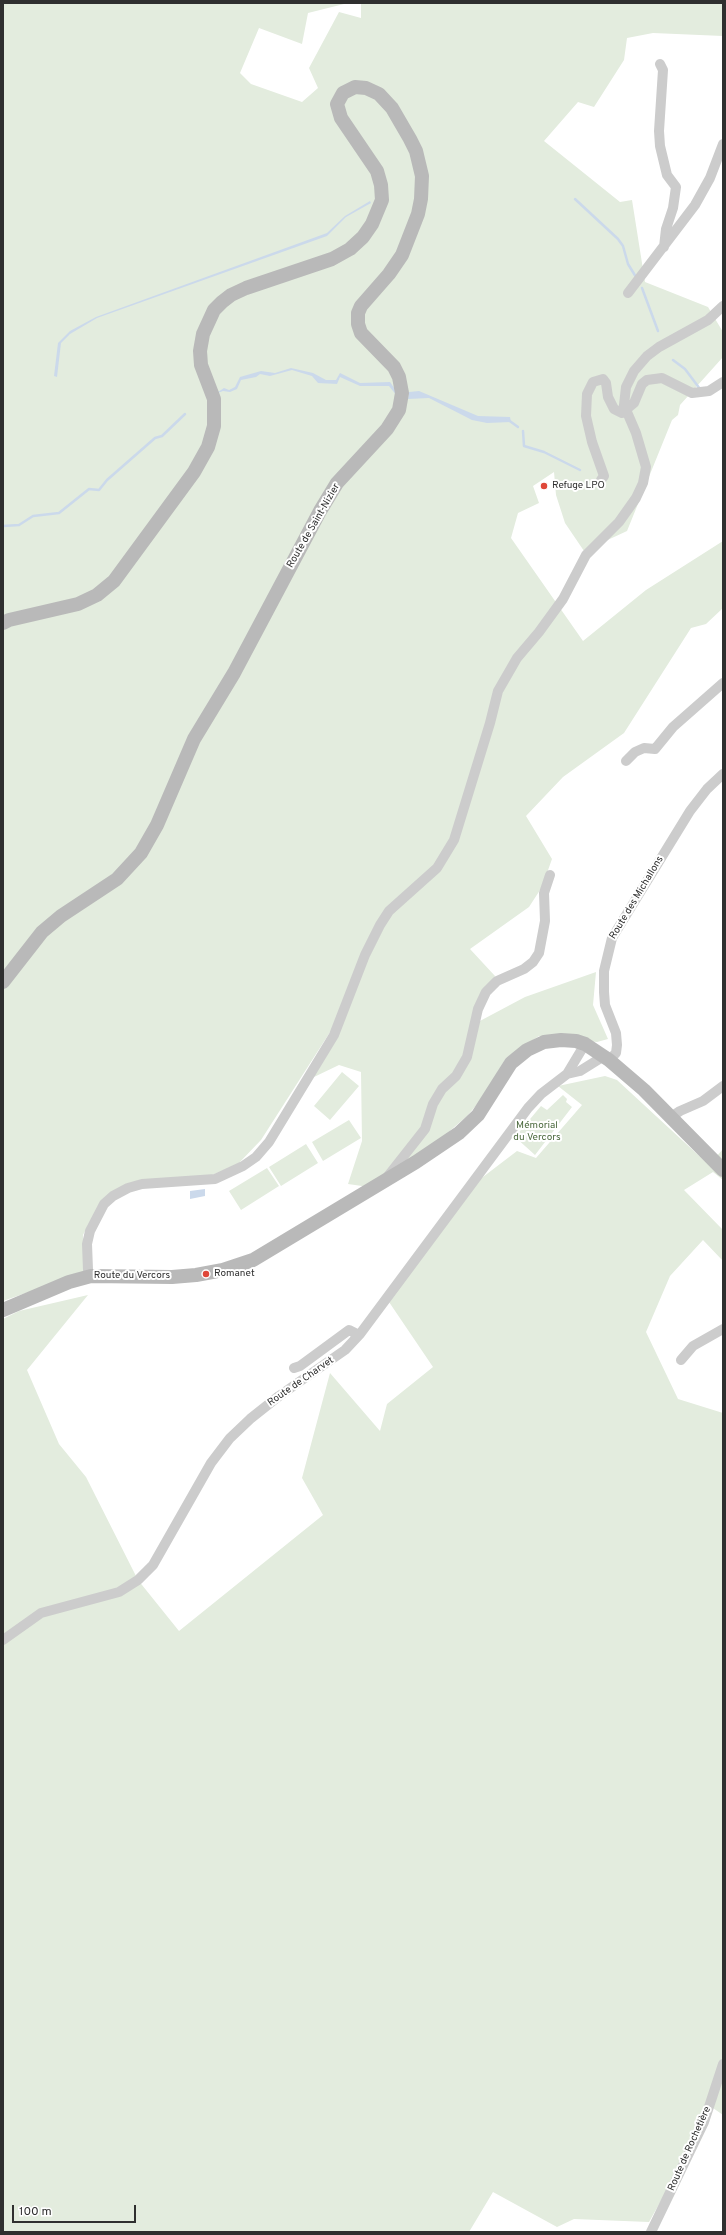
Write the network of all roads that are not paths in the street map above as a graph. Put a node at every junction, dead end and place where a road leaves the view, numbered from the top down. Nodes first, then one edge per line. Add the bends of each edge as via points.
1 (660, 64) dead end
2 (723, 144) edge
3 (664, 247) junction
4 (628, 293) dead end
5 (723, 306) edge
6 (723, 382) edge
7 (626, 409) junction
8 (601, 480) dead end
9 (3, 623) edge
10 (723, 683) edge
11 (626, 761) dead end
12 (723, 774) edge
13 (550, 876) dead end
14 (3, 982) edge
15 (585, 1044) junction
16 (607, 1058) junction
17 (567, 1074) junction
18 (723, 1086) edge
19 (671, 1117) junction
20 (723, 1170) edge
21 (384, 1181) junction
22 (91, 1276) junction
23 (3, 1310) edge
24 (723, 1329) edge
25 (359, 1334) junction
26 (681, 1360) dead end
27 (294, 1368) dead end
28 (3, 1640) edge
29 (723, 2064) edge
30 (651, 2232) edge

1 - 3 street via 663,70 660,146 667,175 676,188
2 - 3 street via 710,178 695,205
3 - 4 street
5 - 7 street via 714,316 658,347 640,363 626,387
6 - 7 street via 709,391 692,393 671,381 655,377 642,384 634,403
7 - 8 street via 622,413 614,409 603,379 589,386 586,416 604,476
7 - 22 street via 646,467 643,483 629,511 586,555 563,599 517,658 498,690 454,840 444,859 438,868 389,911 380,925 365,955 334,1035 269,1142 256,1157 243,1166 215,1179 142,1184 112,1196 104,1204 90,1231 87,1244
9 - 14 main road, Route de Saint-Nizier via 78,604 97,595 114,581 194,472 208,447 214,426 214,399 201,365 200,351 214,310 231,295 246,288 332,259 350,250 363,237 372,224 382,200 381,185 377,171 341,118 337,104 343,93 355,87 366,88 379,94 392,108 410,139 420,163 422,176 418,214 402,255 358,313 361,333 394,367 399,377 402,393 399,410 387,430 338,483 320,511 234,673 194,739 157,825 141,853 117,879 60,916 42,932
10 - 11 street via 673,727 655,749 644,748 635,752
12 - 16 street, Route des Michallons via 706,789 690,810 612,938 604,971 604,992 605,1005 616,1033 617,1045 616,1053
13 - 21 street via 544,893 545,921 539,953 534,962 497,981 486,992 478,1009 467,1057 456,1076 442,1089 433,1104 425,1129
15 - 16 main road
15 - 17 street, Route de Charvet
15 - 21 main road, Route du Vercors via 557,1040 544,1042 527,1050 511,1063 478,1115 466,1127
16 - 17 street, Route de Charvet via 580,1071
16 - 19 main road
17 - 25 street, Route de Charvet via 541,1094 528,1108
18 - 19 street via 704,1101
19 - 20 main road
21 - 22 main road, Route du Vercors via 253,1260 223,1270 172,1277
22 - 23 main road, Route du Vercors via 69,1282
24 - 26 street via 693,1346
25 - 27 street via 349,1330
25 - 28 street, Route de Charvet via 345,1350 279,1396 230,1438 211,1464 153,1565 138,1580 120,1592 42,1613
29 - 30 street, Route de Rochetière via 704,2122

